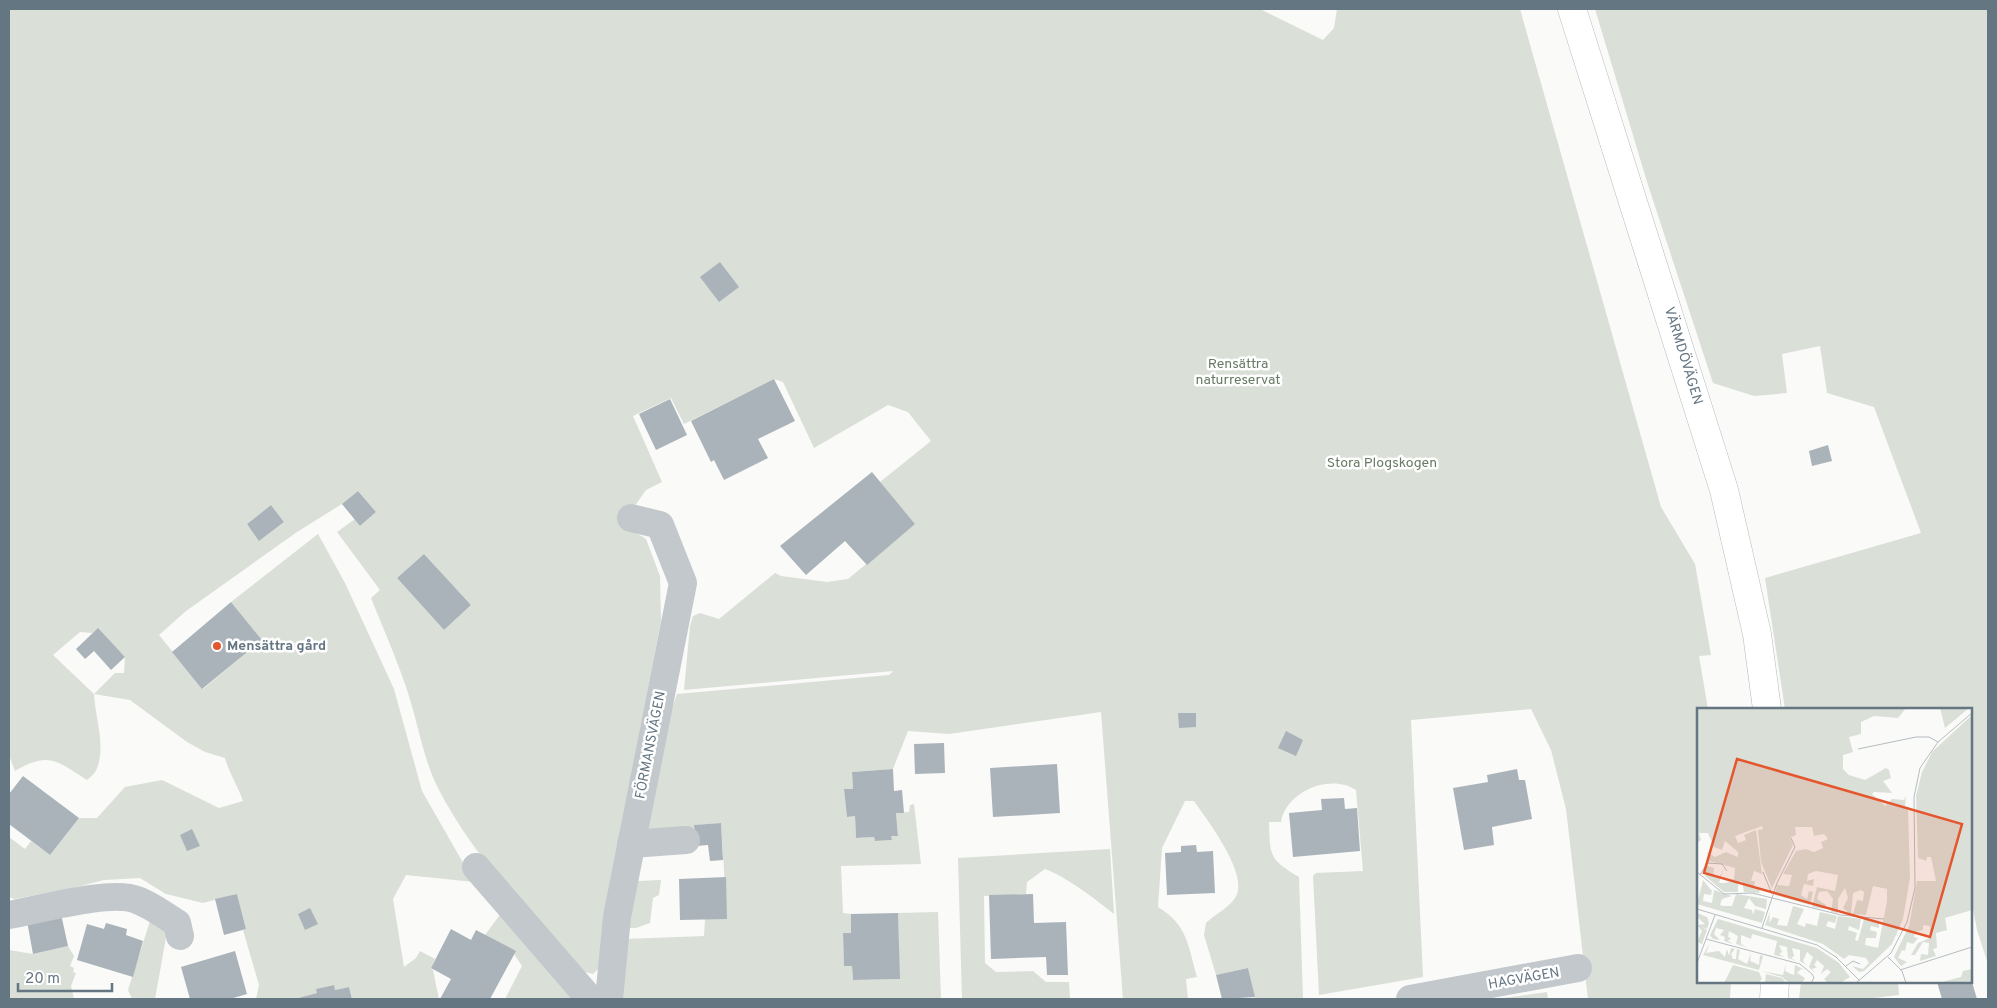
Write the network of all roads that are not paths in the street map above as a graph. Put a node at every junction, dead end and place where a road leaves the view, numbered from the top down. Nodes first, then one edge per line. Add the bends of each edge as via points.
1 (1572, 9) edge
2 (632, 518) dead end
3 (1767, 708) edge
4 (686, 840) dead end
5 (631, 844) junction
6 (476, 867) dead end
7 (9, 915) edge
8 (180, 936) dead end
9 (1578, 968) dead end
10 (1775, 983) edge
11 (590, 999) edge
12 (610, 999) edge
13 (1410, 999) edge
14 (1774, 999) edge

1 - 3 main road, VÄRMDÖVÄGEN via 1724,490 1758,634
2 - 5 street, FÖRMANSVÄGEN via 660,524 683,583
4 - 5 street
5 - 12 street, FÖRMANSVÄGEN via 617,917
6 - 11 street
7 - 8 street via 121,896 136,899 177,923
9 - 13 street, HAGVÄGEN
10 - 14 main road

